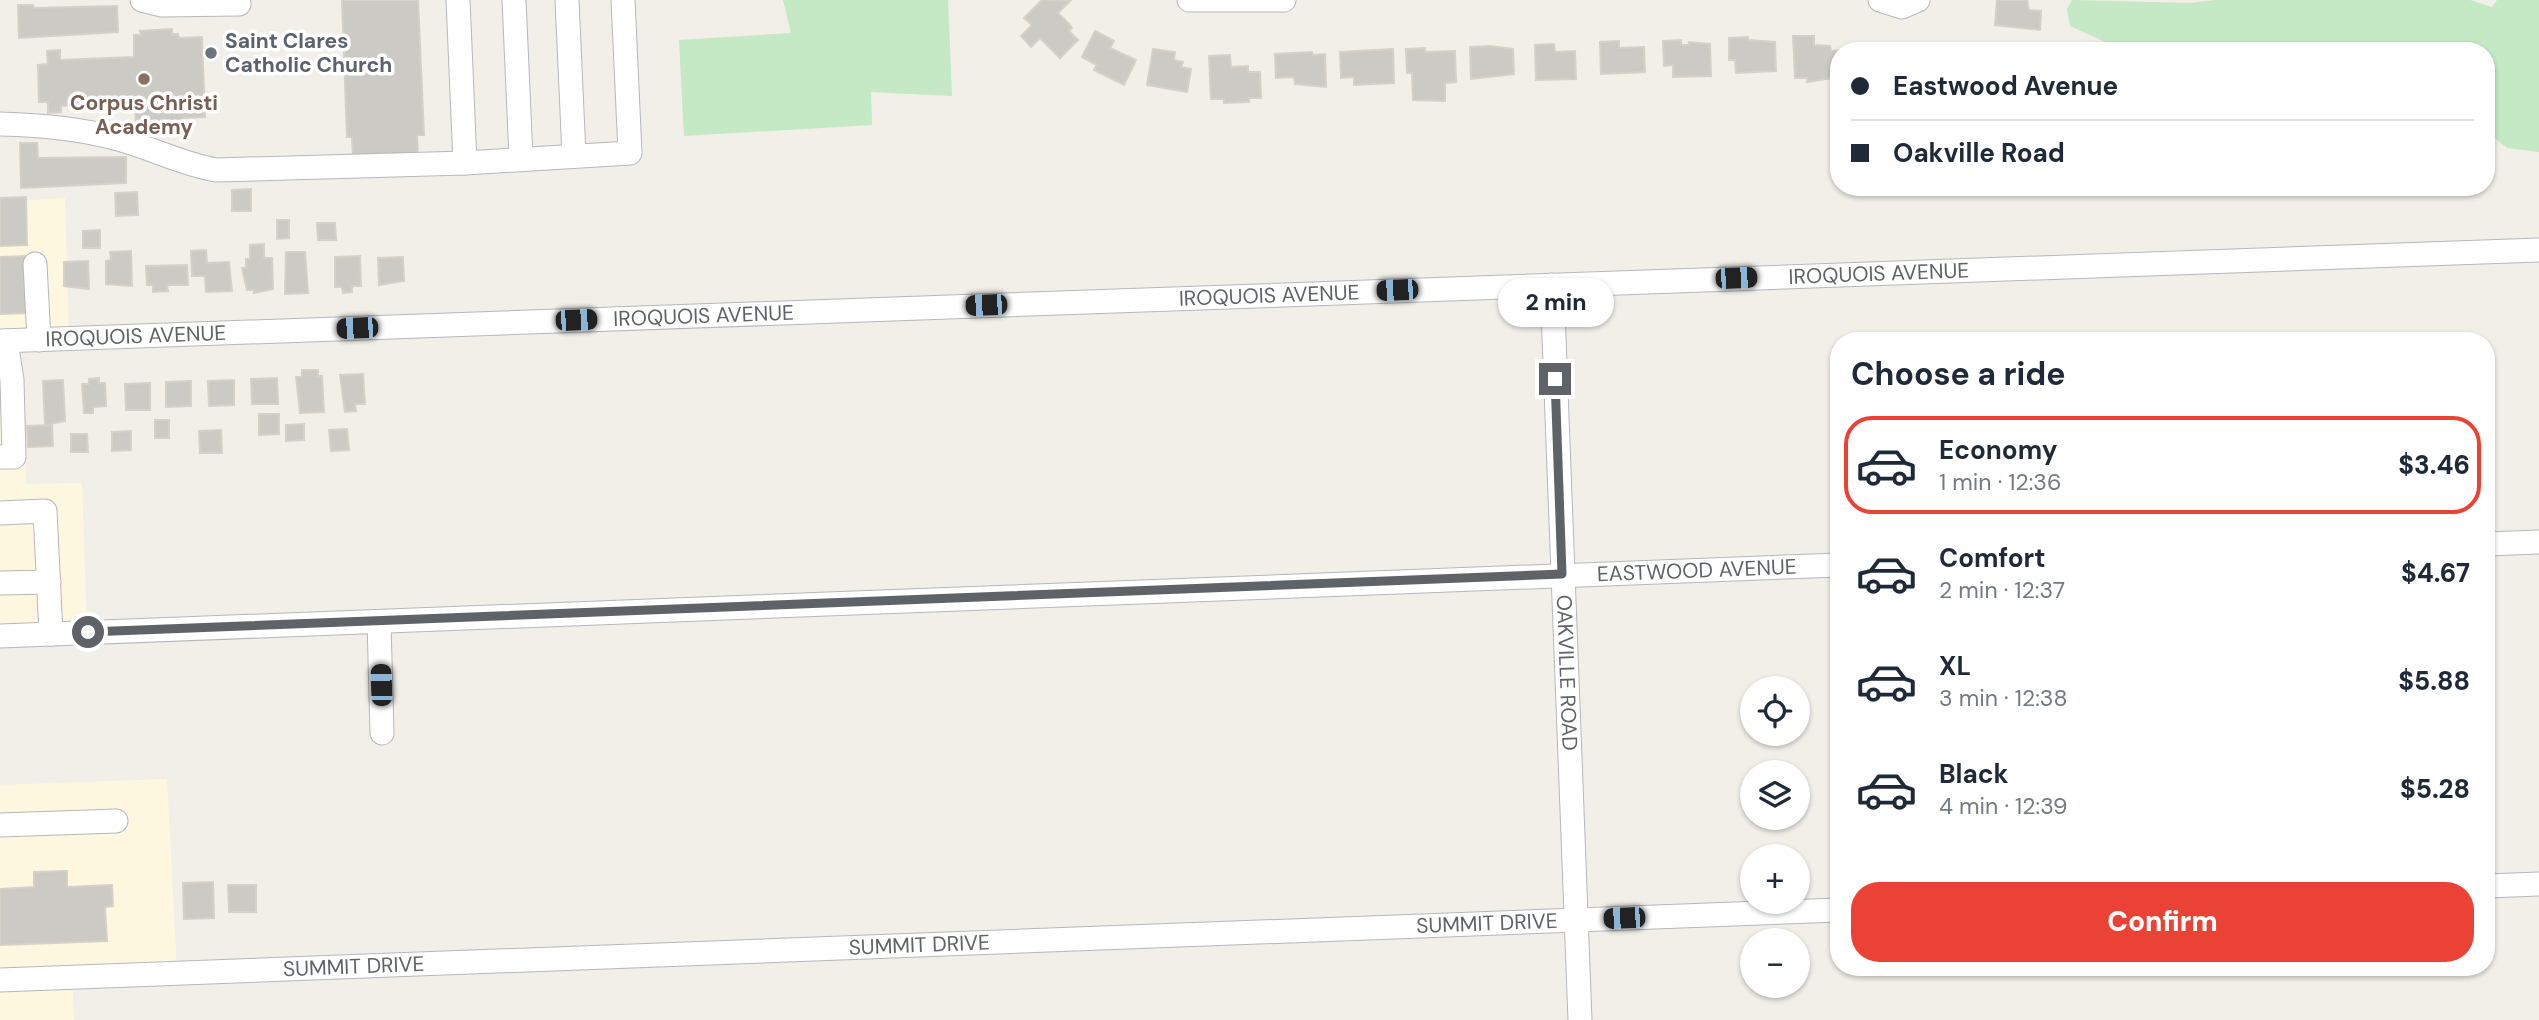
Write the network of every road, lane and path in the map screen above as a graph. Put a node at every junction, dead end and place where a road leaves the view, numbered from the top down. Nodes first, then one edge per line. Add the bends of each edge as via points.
1 (142, 0) edge
2 (458, 0) edge
3 (514, 0) edge
4 (567, 0) edge
5 (624, 0) edge
6 (1189, 0) edge
7 (1284, 0) edge
8 (1880, 0) edge
9 (1918, 0) edge
10 (239, 4) dead end
11 (0, 124) edge
12 (574, 156) junction
13 (521, 158) junction
14 (465, 163) junction
15 (2539, 250) edge
16 (35, 264) dead end
17 (1552, 285) junction
18 (38, 340) junction
19 (4, 347) edge
20 (0, 442) edge
21 (0, 457) edge
22 (0, 513) edge
23 (2539, 542) edge
24 (2495, 544) edge
25 (1830, 565) edge
26 (1562, 574) junction
27 (49, 582) junction
28 (0, 583) edge
29 (379, 622) junction
30 (51, 634) junction
31 (0, 636) edge
32 (382, 733) dead end
33 (116, 821) dead end
34 (0, 825) edge
35 (2539, 884) edge
36 (2495, 886) edge
37 (1830, 910) edge
38 (1577, 920) junction
39 (0, 980) edge
40 (1580, 1020) edge

1 - 10 street via 162,5
2 - 14 street
3 - 13 street
4 - 12 street
5 - 12 street via 630,153
6 - 7 street
8 - 9 street via 1902,7
11 - 14 street via 75,128 121,139 186,165 244,170
12 - 13 street
13 - 14 street
15 - 17 street, IROQUOIS AVENUE
16 - 18 street
17 - 18 street, IROQUOIS AVENUE
17 - 26 street, OAKVILLE ROAD
18 - 19 street, IROQUOIS AVENUE
19 - 20 street via 6,429
19 - 21 street via 12,380 14,457
22 - 27 street via 46,511
23 - 24 street
25 - 26 street, EASTWOOD AVENUE
26 - 29 street, EASTWOOD AVENUE
26 - 38 street, OAKVILLE ROAD
27 - 28 street
27 - 30 street
29 - 30 street, EASTWOOD AVENUE
29 - 32 street
30 - 31 street, EASTWOOD AVENUE
33 - 34 street
35 - 36 street
37 - 38 street, SUMMIT DRIVE
38 - 39 street, SUMMIT DRIVE
38 - 40 street, OAKVILLE ROAD

